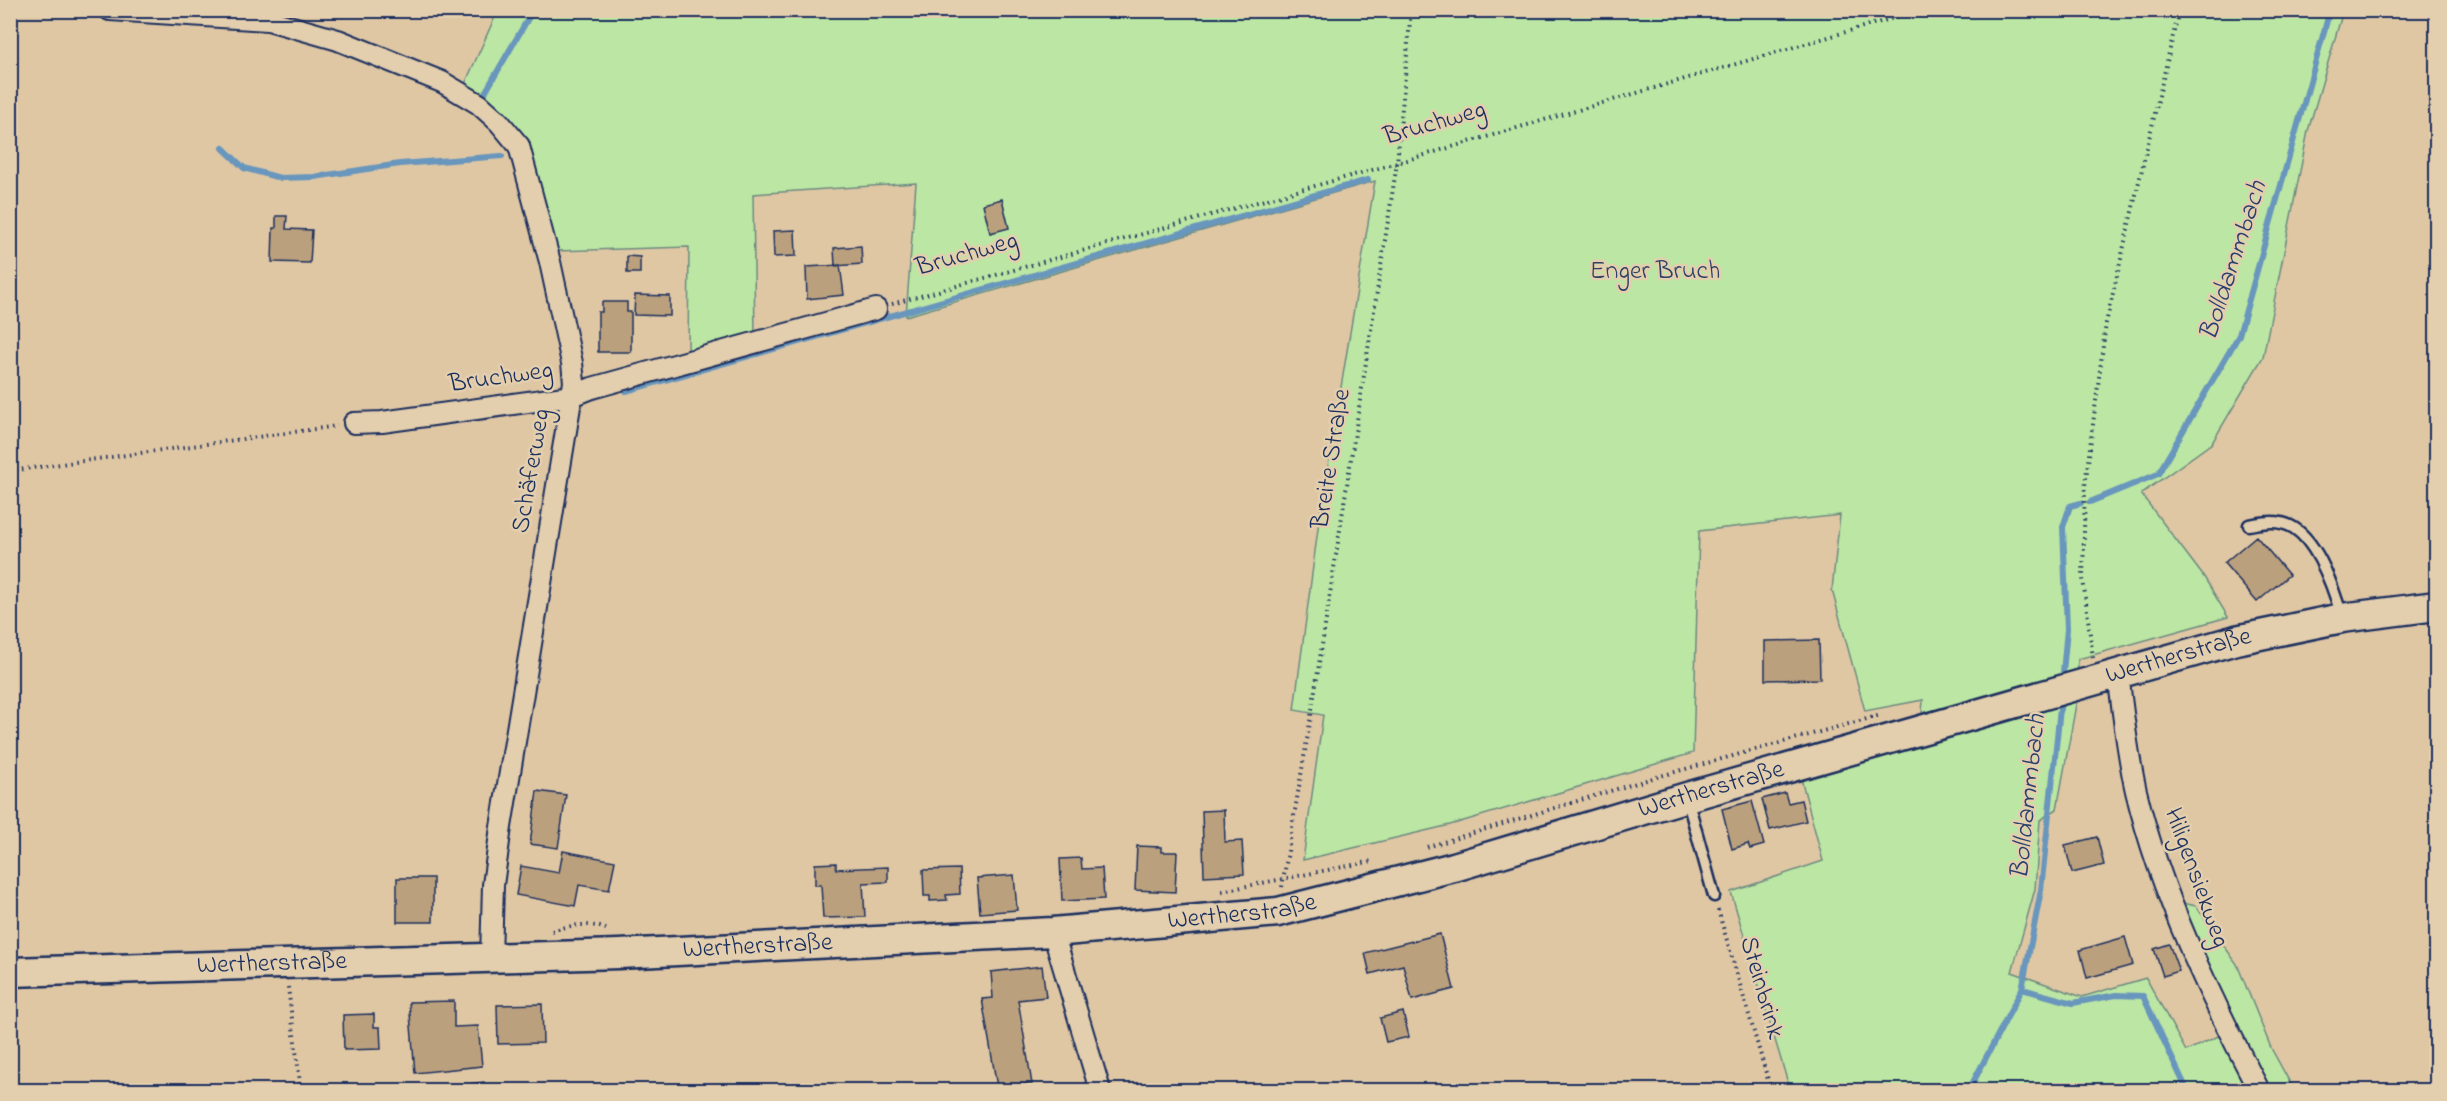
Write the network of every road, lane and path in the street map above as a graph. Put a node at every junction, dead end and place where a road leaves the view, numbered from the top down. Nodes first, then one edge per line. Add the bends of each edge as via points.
1 (110, 10) edge
2 (1411, 10) edge
3 (1921, 10) edge
4 (2179, 10) edge
5 (268, 15) edge
6 (1397, 163) junction
7 (876, 309) joint
8 (572, 396) junction
9 (354, 423) joint
10 (10, 471) edge
11 (2249, 525) dead end
12 (2436, 606) edge
13 (2342, 618) junction
14 (2102, 670) junction
15 (1685, 783) junction
16 (1422, 849) dead end
17 (1377, 860) dead end
18 (1283, 879) junction
19 (1212, 893) dead end
20 (1714, 896) joint
21 (1278, 912) junction
22 (611, 931) dead end
23 (549, 932) dead end
24 (1053, 932) junction
25 (490, 959) junction
26 (288, 965) junction
27 (10, 972) edge
28 (301, 1090) edge
29 (1100, 1090) edge
30 (1771, 1090) edge
31 (2259, 1090) edge

1 - 5 street, Schäferweg
2 - 6 path, Breite Straße
3 - 6 path, Bruchweg
4 - 14 path via 2106,323 2085,486 2083,579
5 - 8 street, Schäferweg via 442,82 500,122 519,146 537,208 572,363
6 - 7 path, Bruchweg
6 - 18 path, Breite Straße
7 - 8 street, Bruchweg
8 - 9 street, Bruchweg
8 - 25 street, Schäferweg via 501,827 493,885
9 - 10 path
11 - 13 lane via 2282,523 2306,538 2335,591
12 - 13 main road, Wertherstraße
13 - 14 main road, Wertherstraße
14 - 15 main road, Wertherstraße via 2056,691
14 - 31 street, Hiligensiekweg via 2162,877 2196,961
15 - 16 path
15 - 20 lane
15 - 21 main road, Wertherstraße via 1454,867
17 - 18 path
18 - 19 path
18 - 21 path, Breite Straße
20 - 30 path, Steinbrink
21 - 24 main road, Wertherstraße
22 - 23 path via 579,925
24 - 25 main road, Wertherstraße
24 - 29 street
25 - 26 main road, Wertherstraße
26 - 27 main road, Wertherstraße
26 - 28 path

